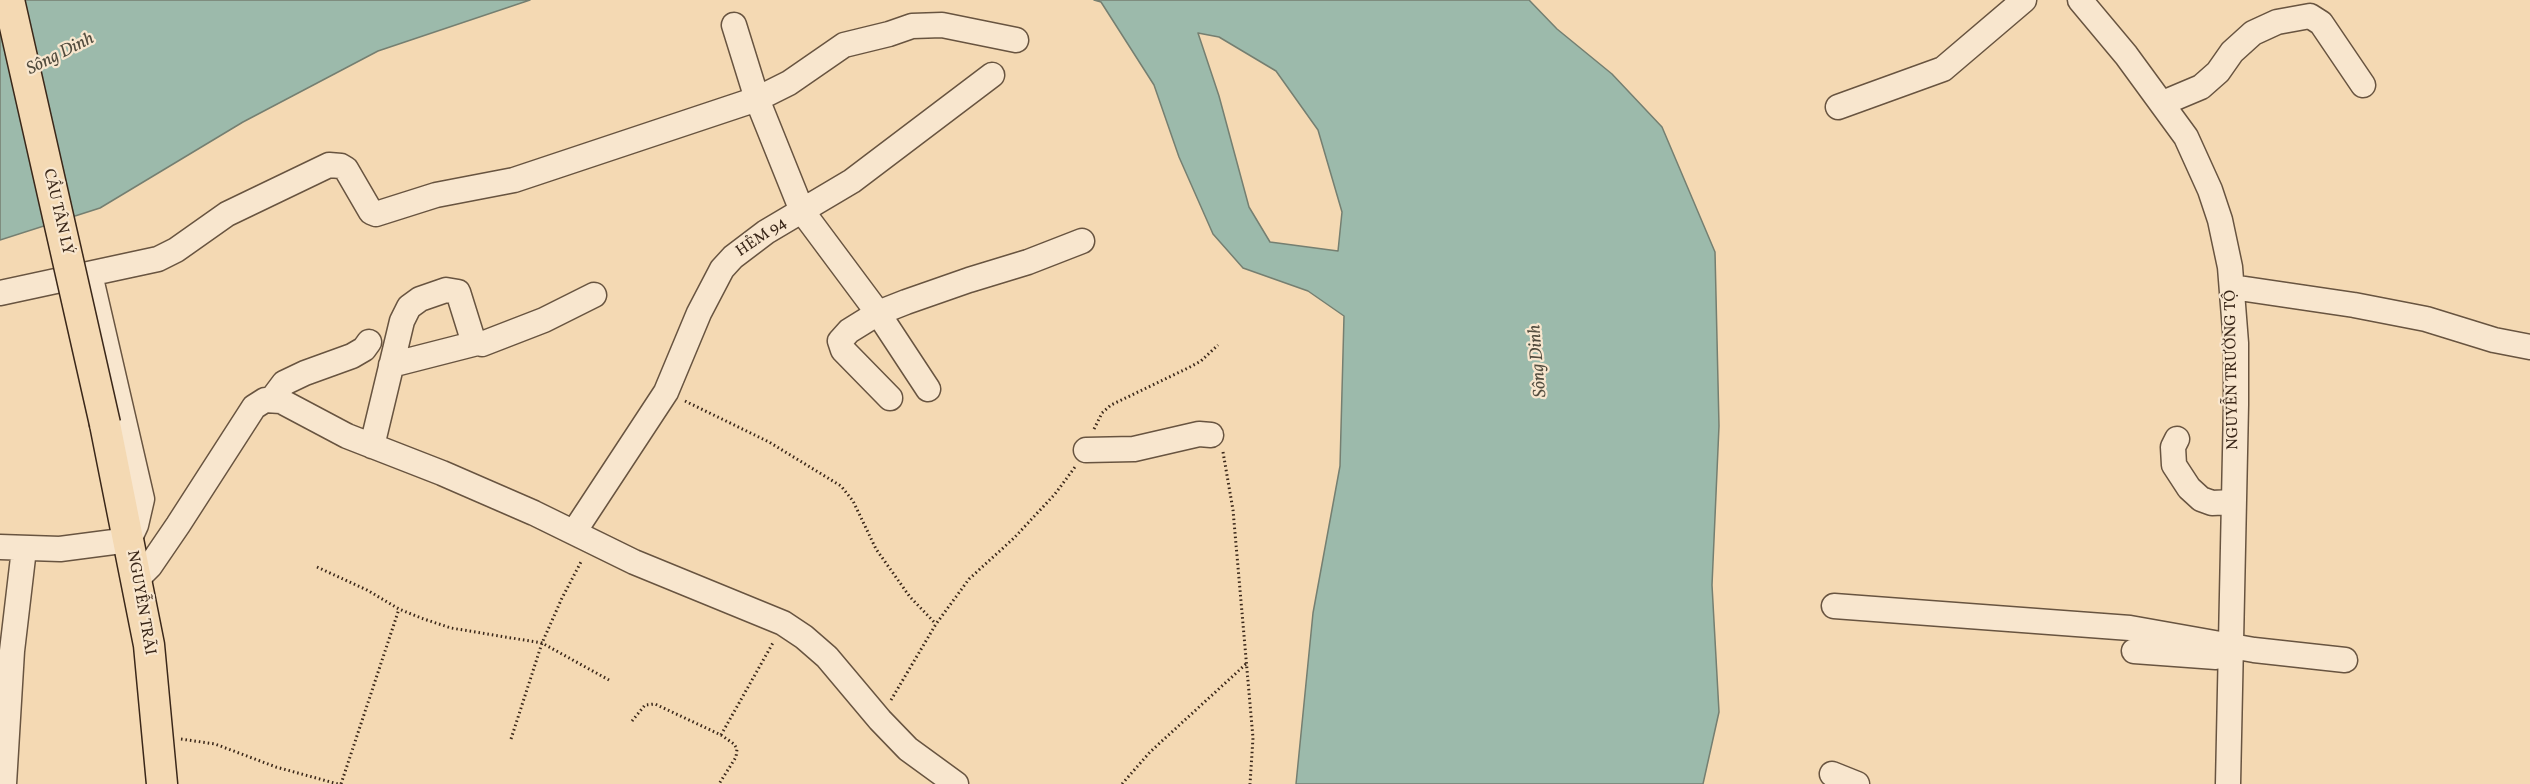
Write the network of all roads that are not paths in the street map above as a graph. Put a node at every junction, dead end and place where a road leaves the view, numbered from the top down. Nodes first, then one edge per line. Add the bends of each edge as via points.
1 (9, 0) edge
2 (2024, 0) edge
3 (2083, 1) edge
4 (734, 25) dead end
5 (1016, 40) dead end
6 (992, 75) dead end
7 (2363, 85) dead end
8 (757, 99) junction
9 (2163, 104) junction
10 (1838, 107) dead end
11 (802, 211) junction
12 (1082, 241) dead end
13 (90, 274) junction
14 (2232, 287) junction
15 (0, 293) edge
16 (594, 295) dead end
17 (878, 313) junction
18 (369, 342) dead end
19 (477, 343) junction
20 (2530, 347) edge
21 (391, 365) junction
22 (928, 389) dead end
23 (890, 398) dead end
24 (272, 399) junction
25 (105, 424) joint
26 (1211, 435) road end
27 (2177, 439) dead end
28 (372, 446) junction
29 (1086, 450) road end
30 (2234, 502) junction
31 (583, 537) junction
32 (129, 540) junction
33 (0, 547) edge
34 (24, 549) junction
35 (137, 579) junction
36 (1834, 606) dead end
37 (2134, 651) dead end
38 (2231, 652) junction
39 (2345, 660) dead end
40 (1832, 774) dead end
41 (4, 784) edge
42 (162, 784) edge
43 (956, 784) edge
44 (1857, 784) edge
45 (2228, 784) edge

1 - 25 main road, CẦU TÂN LÝ, bridge
2 - 10 street via 1943,69
3 - 9 street, NGUYỄN TRƯỜNG TỘ
4 - 8 street
5 - 8 street via 942,25 912,26 844,45 789,83
6 - 11 street, HẺM 94 via 852,181
7 - 9 street via 2321,23 2310,16 2277,22 2253,33 2201,87
8 - 11 street
8 - 13 street via 514,180 436,195 376,214 370,212 346,170 329,165 227,214 166,256
9 - 14 street, NGUYỄN TRƯỜNG TỘ via 2186,136 2205,174 2220,220
11 - 17 street
11 - 31 street, HẺM 94 via 743,249 722,269 666,392
12 - 17 street
13 - 15 street
13 - 32 street via 142,499
14 - 20 street via 2426,319
14 - 30 street, NGUYỄN TRƯỜNG TỘ via 2236,374
16 - 19 street via 544,321
17 - 22 street
17 - 23 street via 849,331 841,338 840,346
18 - 24 street via 352,356 284,383
19 - 21 street
19 - 21 street via 470,332 460,294 451,290 438,292 420,298 405,313
21 - 28 street
24 - 28 street
24 - 35 street via 254,407 178,525
25 - 32 main road, NGUYỄN TRÃI
26 - 29 street via 1199,434 1134,449
27 - 30 street via 2173,447 2174,465 2189,488 2200,499 2212,503
28 - 31 street
30 - 38 street, NGUYỄN TRƯỜNG TỘ
31 - 43 street via 783,623 827,657 908,749
32 - 34 street via 60,549
32 - 35 main road, NGUYỄN TRÃI
33 - 34 street
34 - 41 street via 12,651
35 - 42 main road, NGUYỄN TRÃI via 154,685
36 - 38 street via 2130,628
37 - 38 street
38 - 39 street
38 - 45 street, NGUYỄN TRƯỜNG TỘ
40 - 44 street

